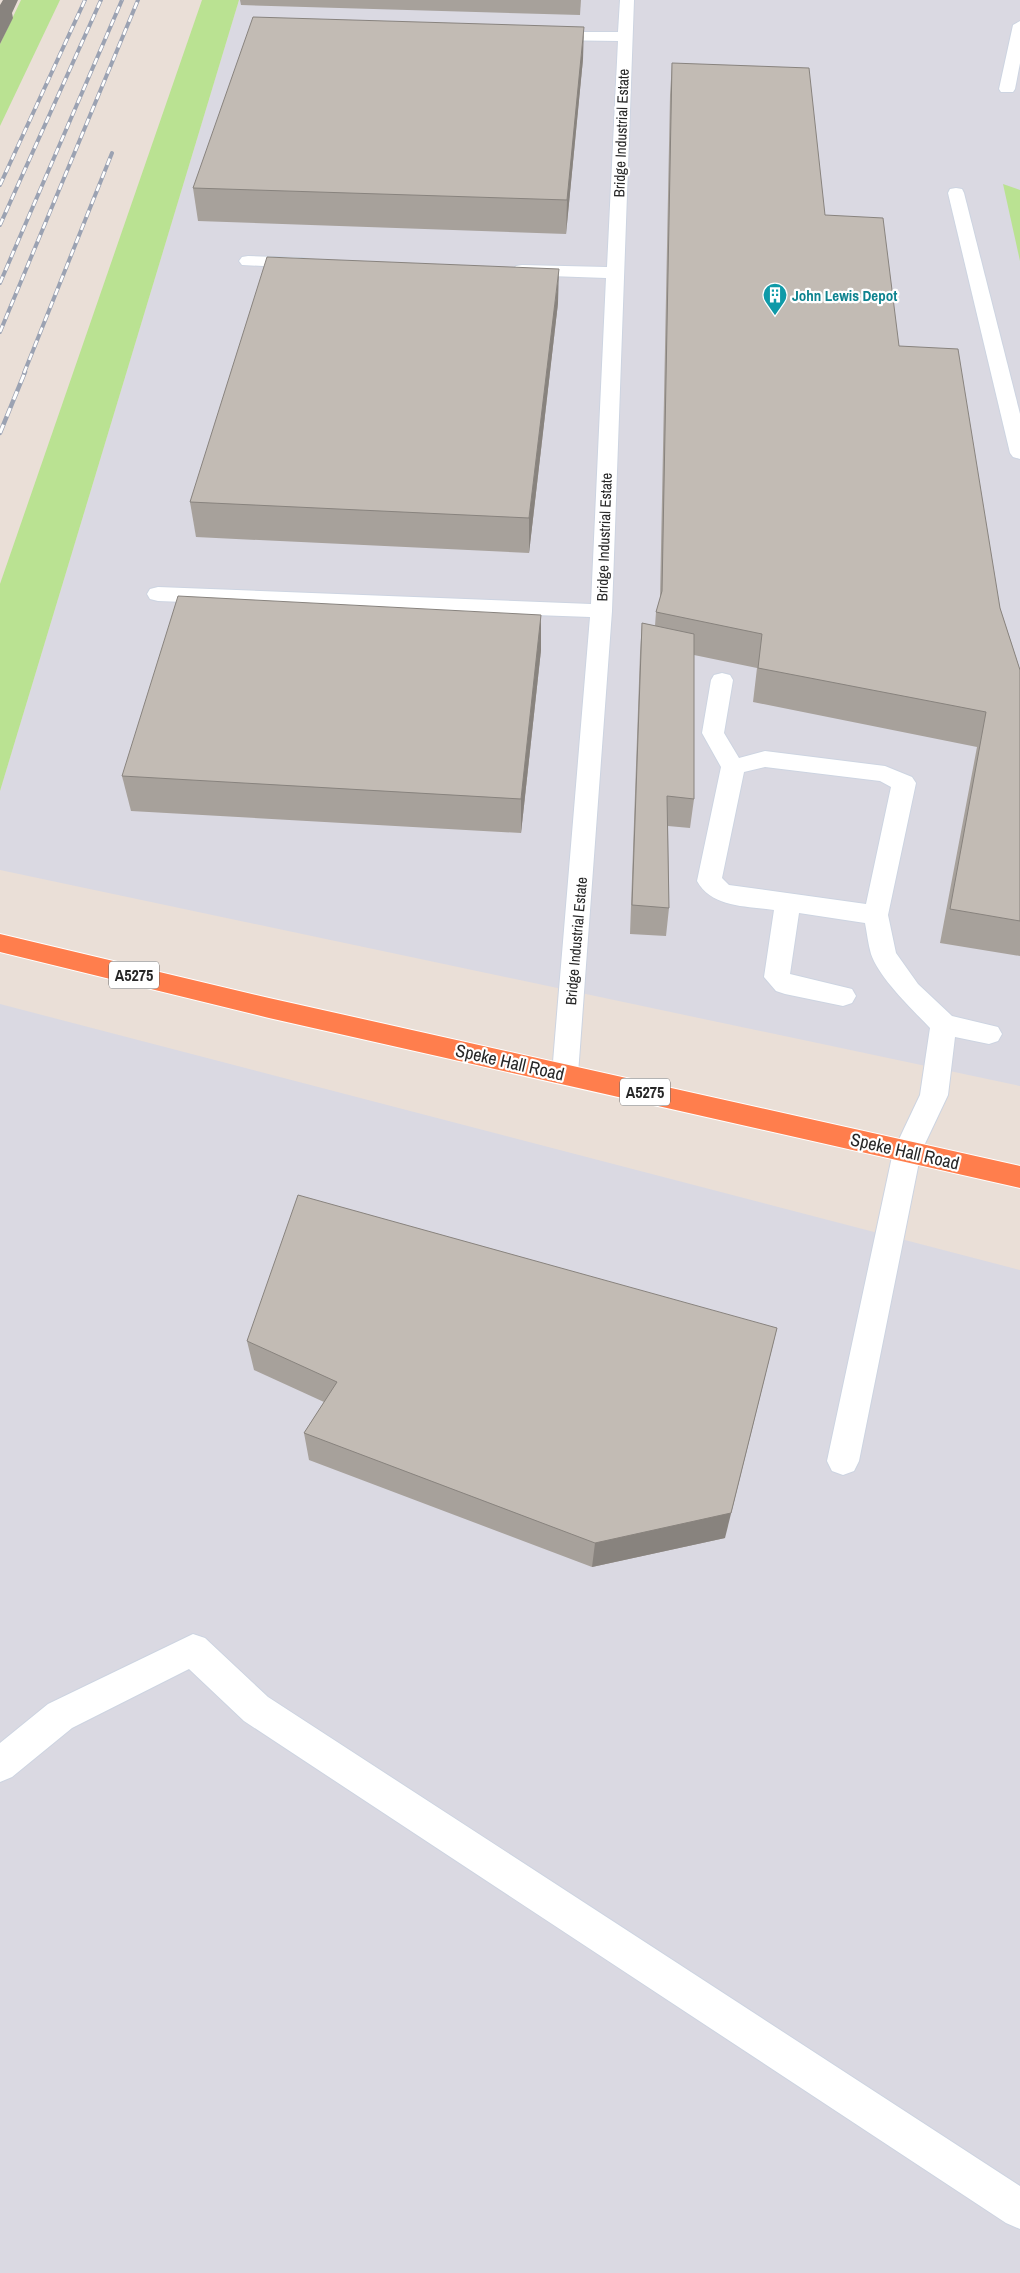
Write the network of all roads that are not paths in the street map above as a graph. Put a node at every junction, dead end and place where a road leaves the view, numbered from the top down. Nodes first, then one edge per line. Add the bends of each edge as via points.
1 (627, 0) edge
2 (1020, 25) edge
3 (536, 35) edge
4 (626, 37) junction
5 (1007, 89) dead end
6 (956, 192) dead end
7 (248, 261) dead end
8 (318, 263) edge
9 (506, 270) edge
10 (615, 273) junction
11 (1020, 453) edge
12 (158, 594) dead end
13 (601, 612) junction
14 (722, 680) dead end
15 (733, 767) junction
16 (788, 902) junction
17 (876, 915) junction
18 (0, 943) edge
19 (843, 996) dead end
20 (944, 1024) junction
21 (989, 1034) dead end
22 (565, 1074) junction
23 (907, 1152) junction
24 (1020, 1177) edge
25 (842, 1461) dead end
26 (0, 1765) edge
27 (1020, 2209) edge

1 - 4 street, Bridge Industrial Estate
2 - 5 street
3 - 4 street
4 - 10 street, Bridge Industrial Estate
6 - 11 street
7 - 8 street
9 - 10 street
10 - 13 street, Bridge Industrial Estate
12 - 13 street
13 - 22 street, Bridge Industrial Estate
14 - 15 street via 713,733
15 - 16 street via 709,880 722,893
15 - 17 street via 764,759 885,774 904,783
16 - 17 street
16 - 19 street via 778,976 785,984
17 - 20 street via 884,954 909,991
18 - 22 highway, Speke Hall Road / A5275 via 269,1008
20 - 21 street
20 - 23 street via 934,1095
22 - 23 highway, Speke Hall Road / A5275
23 - 24 highway, Speke Hall Road / A5275
23 - 25 street
26 - 27 street via 60,1716 193,1650 256,1709

